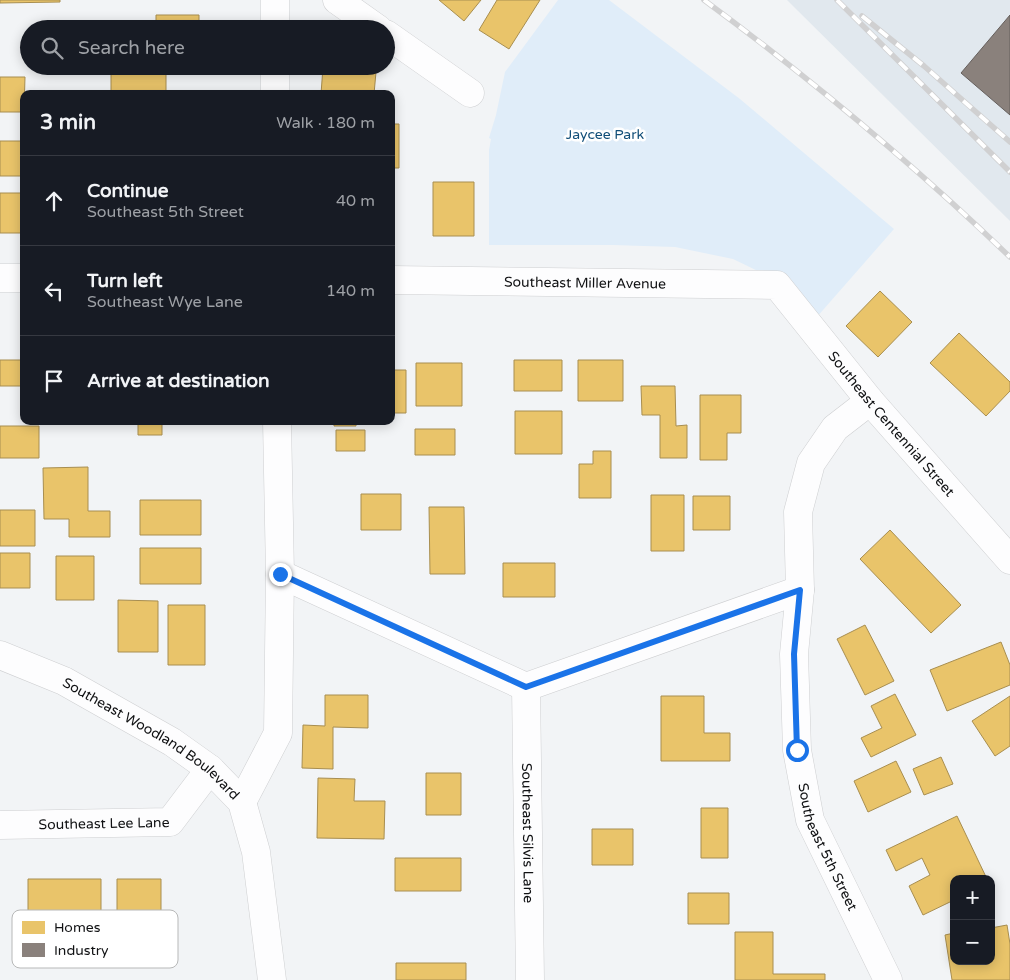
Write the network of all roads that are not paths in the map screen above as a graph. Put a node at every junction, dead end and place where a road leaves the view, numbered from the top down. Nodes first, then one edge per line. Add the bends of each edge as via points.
1 (275, 0) edge
2 (337, 0) edge
3 (275, 20) edge
4 (365, 20) edge
5 (395, 40) edge
6 (275, 75) edge
7 (275, 90) edge
8 (470, 93) dead end
9 (0, 278) edge
10 (20, 278) edge
11 (395, 280) edge
12 (777, 285) joint
13 (870, 401) junction
14 (277, 425) edge
15 (1010, 560) edge
16 (280, 574) junction
17 (800, 590) junction
18 (0, 655) edge
19 (526, 687) junction
20 (210, 769) junction
21 (242, 802) junction
22 (0, 825) edge
23 (272, 980) edge
24 (530, 980) edge
25 (888, 980) edge

1 - 3 street
2 - 4 street
5 - 8 street
6 - 7 street
9 - 10 street
11 - 12 street, Southeast Miller Avenue
12 - 13 street, Southeast Centennial Street
13 - 15 street, Southeast Centennial Street
13 - 17 street, Southeast 5th Street via 835,428 811,463 798,512
14 - 16 street
16 - 19 street
16 - 21 street via 278,732
17 - 19 street
17 - 25 street, Southeast 5th Street via 794,654 797,750 810,820
18 - 20 street, Southeast Woodland Boulevard via 64,681 172,742
19 - 24 street, Southeast Silvis Lane
20 - 21 street, Southeast Woodland Boulevard
20 - 22 street, Southeast Lee Lane via 170,822
21 - 23 street, Southeast Woodland Boulevard via 256,852

